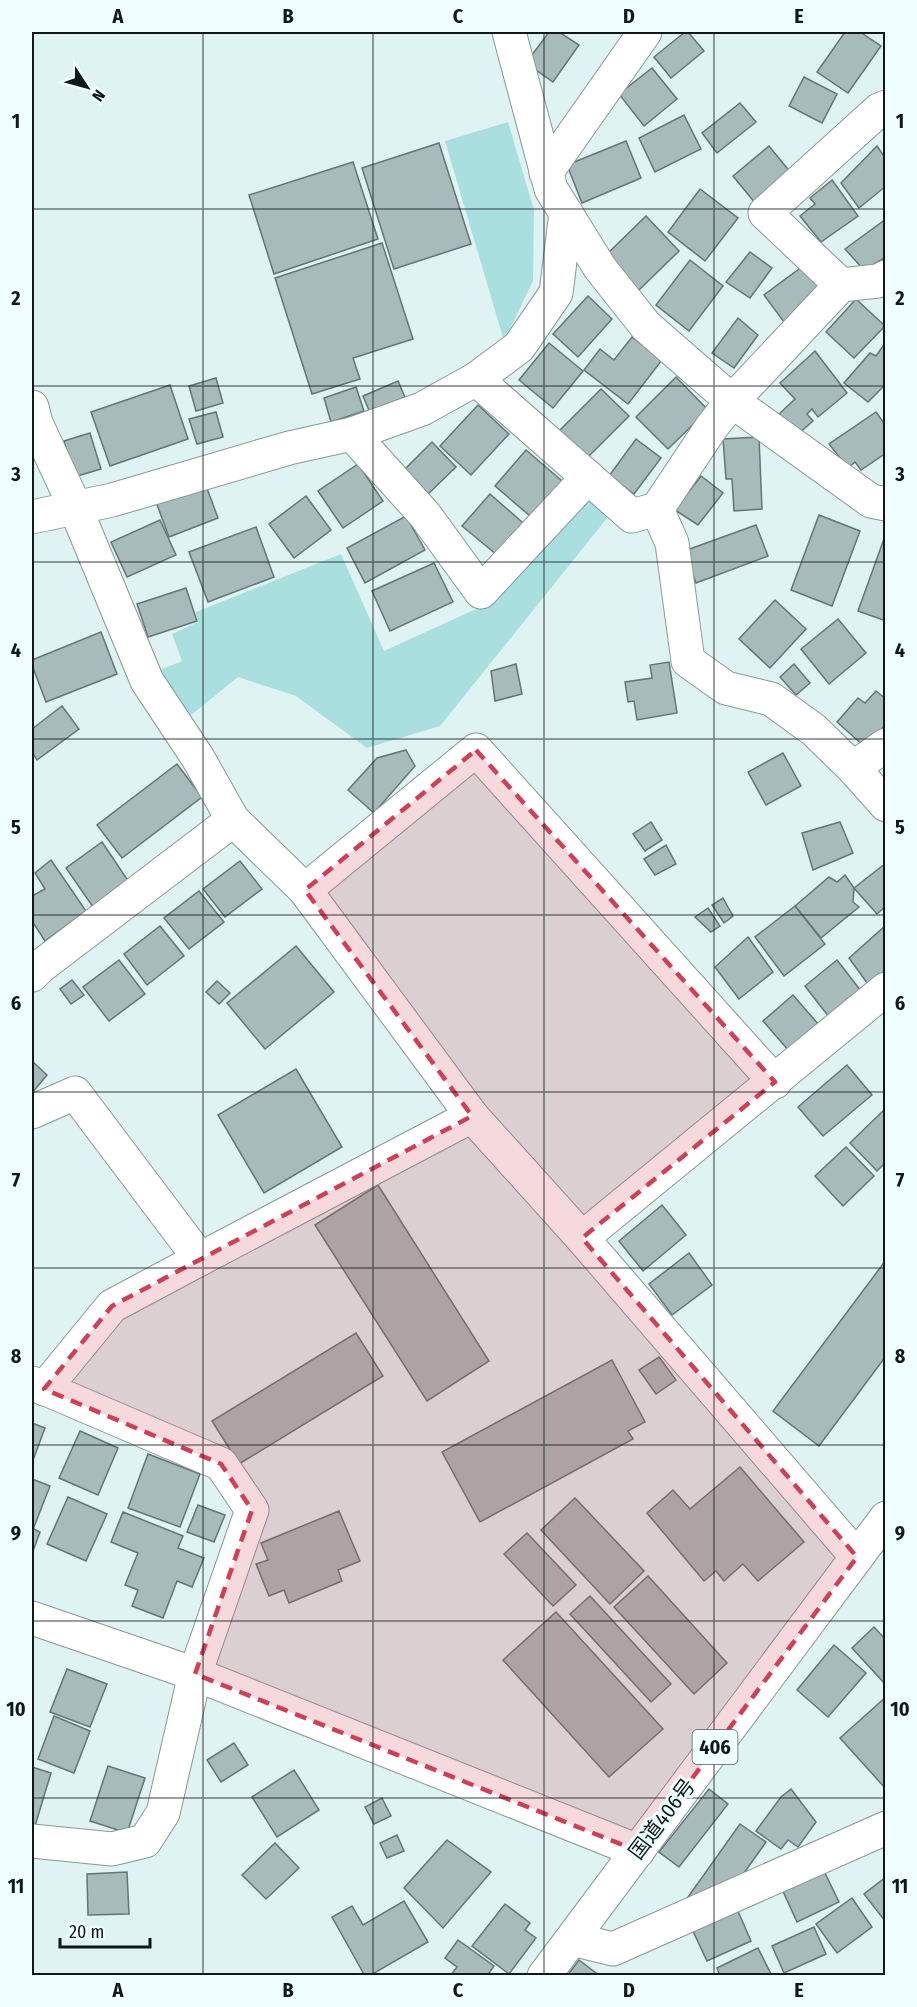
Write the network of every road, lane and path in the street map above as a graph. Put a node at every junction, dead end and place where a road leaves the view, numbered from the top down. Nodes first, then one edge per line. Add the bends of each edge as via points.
1 (509, 32) edge
2 (645, 32) edge
3 (885, 107) edge
4 (546, 173) junction
5 (566, 213) junction
6 (885, 276) edge
7 (841, 285) junction
8 (476, 379) junction
9 (732, 401) junction
10 (32, 408) edge
11 (352, 435) junction
12 (588, 477) junction
13 (881, 499) edge
14 (75, 507) junction
15 (657, 509) junction
16 (32, 517) edge
17 (885, 744) edge
18 (853, 768) junction
19 (885, 805) edge
20 (233, 820) junction
21 (305, 890) junction
22 (32, 975) edge
23 (885, 989) edge
24 (775, 1082) junction
25 (32, 1112) edge
26 (472, 1116) junction
27 (582, 1238) junction
28 (200, 1259) junction
29 (38, 1386) edge
30 (885, 1518) edge
31 (857, 1557) junction
32 (32, 1618) edge
33 (195, 1674) junction
34 (885, 1828) edge
35 (32, 1841) edge
36 (639, 1851) junction
37 (572, 1940) junction
38 (544, 1976) edge

1 - 4 main road
2 - 4 main road
3 - 7 main road via 765,213
4 - 5 main road
5 - 8 main road via 556,293 519,347
5 - 9 main road via 600,268 646,326
6 - 7 main road via 878,281
7 - 9 main road
8 - 11 main road via 422,409
8 - 12 main road
9 - 13 main road
9 - 15 main road
10 - 14 main road
11 - 12 main road via 425,515 481,592
11 - 14 main road via 289,448 112,500
12 - 15 main road via 632,516
14 - 16 main road
14 - 20 main road via 147,681
15 - 18 main road via 672,543 688,661 726,688 771,699 814,730
17 - 18 main road
18 - 19 main road
20 - 21 main road
20 - 22 main road
21 - 24 main road via 476,750
21 - 26 main road
23 - 24 main road
24 - 27 main road
25 - 28 main road via 75,1093
26 - 27 main road
26 - 28 main road
27 - 31 main road
28 - 29 main road via 112,1306
29 - 33 main road via 221,1464 252,1510
30 - 31 main road, 国道406号 / 406
31 - 36 main road, 国道406号 / 406
32 - 33 main road
33 - 35 main road via 163,1813 145,1842 112,1849
33 - 36 main road
34 - 37 main road via 613,1949
36 - 37 main road, 国道406号 / 406
37 - 38 main road, 国道406号 / 406

